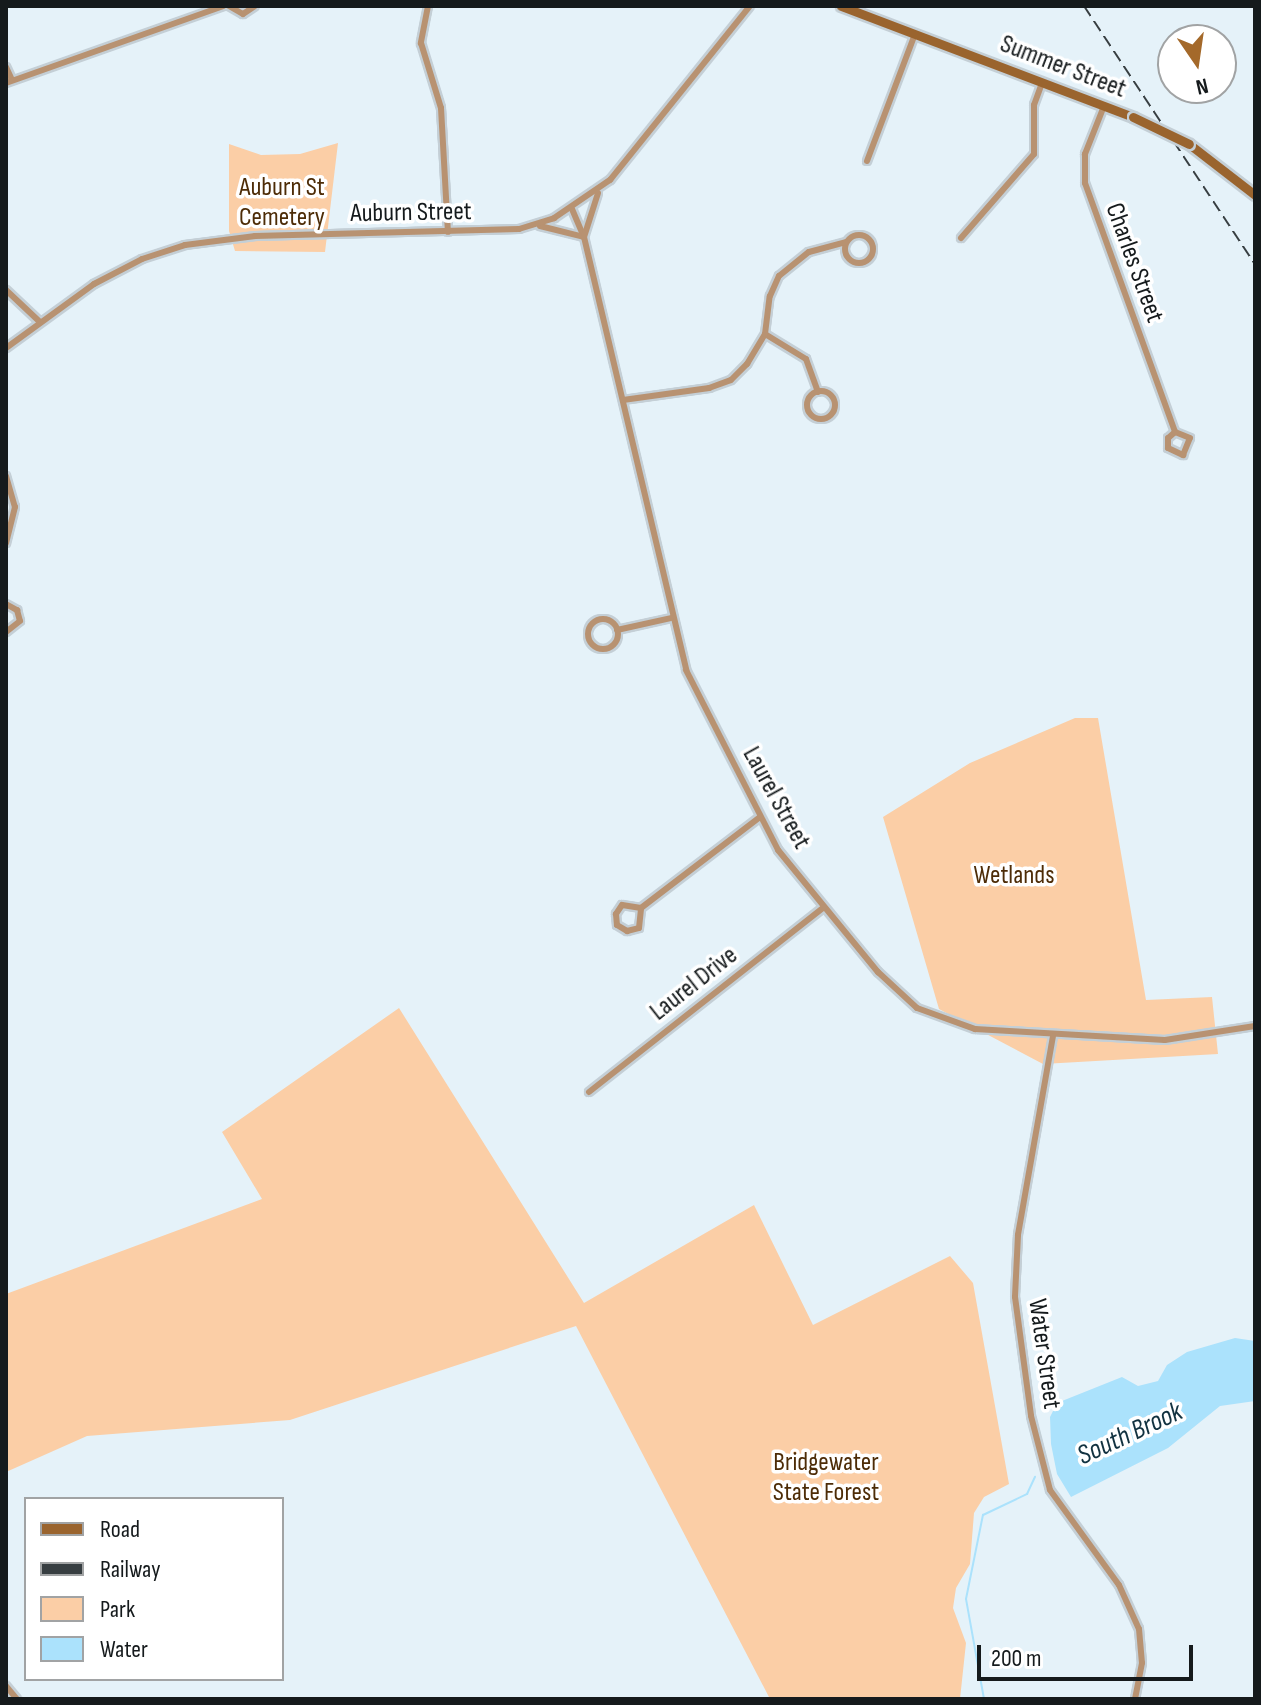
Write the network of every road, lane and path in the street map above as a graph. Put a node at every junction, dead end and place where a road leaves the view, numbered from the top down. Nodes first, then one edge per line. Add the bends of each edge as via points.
1 (223, 6) edge
2 (229, 6) edge
3 (255, 6) edge
4 (428, 6) edge
5 (750, 6) edge
6 (841, 6) edge
7 (915, 34) junction
8 (6, 67) edge
9 (9, 82) edge
10 (1042, 83) junction
11 (1104, 106) junction
12 (867, 161) dead end
13 (599, 190) junction
14 (1255, 195) edge
15 (572, 209) junction
16 (528, 226) junction
17 (448, 232) junction
18 (584, 237) junction
19 (961, 238) dead end
20 (846, 242) junction
21 (6, 290) edge
22 (40, 322) junction
23 (765, 334) junction
24 (6, 348) edge
25 (818, 392) junction
26 (623, 400) junction
27 (1175, 432) junction
28 (6, 476) edge
29 (6, 543) edge
30 (6, 604) edge
31 (671, 618) junction
32 (617, 630) junction
33 (6, 632) edge
34 (760, 817) junction
35 (824, 907) junction
36 (641, 908) junction
37 (1255, 1026) edge
38 (1053, 1036) junction
39 (589, 1092) dead end
40 (6, 1686) edge
41 (17, 1699) edge
42 (1135, 1699) edge

1 - 9 street
2 - 3 street via 243,14
4 - 17 street via 421,43 441,108
5 - 13 street, Auburn Street
6 - 7 main road, Summer Street
7 - 10 main road, Summer Street
7 - 12 street
8 - 9 street
10 - 11 main road, Summer Street
10 - 19 street via 1034,105 1038,140 1026,169
11 - 14 main road, Summer Street, bridge via 1189,144
11 - 27 street, Charles Street via 1085,154 1085,183
13 - 15 street, Auburn Street
13 - 18 street
15 - 16 street, Auburn Street
15 - 18 street, Laurel Street
16 - 17 street, Auburn Street
16 - 18 street via 561,227
17 - 22 street, Auburn Street via 255,236 185,245 132,263
18 - 26 street, Laurel Street
20 - 20 street via 852,262 872,256 868,238 854,236
20 - 23 street via 809,252 779,276 770,296
21 - 22 street
22 - 24 street, Auburn Street
23 - 25 street via 806,359
23 - 26 street via 731,380
25 - 25 street via 808,400 808,409 818,419 827,418 835,403 827,392
26 - 31 street, Laurel Street
27 - 27 street, Charles Street via 1168,438 1168,448 1185,454 1190,438
28 - 29 street via 15,507
30 - 33 street via 17,610 20,621
31 - 32 street
31 - 34 street, Laurel Street via 690,677
32 - 32 street via 601,619 592,624 588,638 598,649 608,648 616,642
34 - 35 street, Laurel Street
34 - 36 street
35 - 38 street, Laurel Street via 878,972 917,1008 965,1027
35 - 39 street, Laurel Drive
36 - 36 street via 643,920 636,929 617,925 622,905
37 - 38 street, Laurel Street via 1189,1039
38 - 42 street, Water Street via 1018,1235 1015,1297 1031,1416 1050,1490 1119,1585 1139,1629 1142,1663
40 - 41 street

